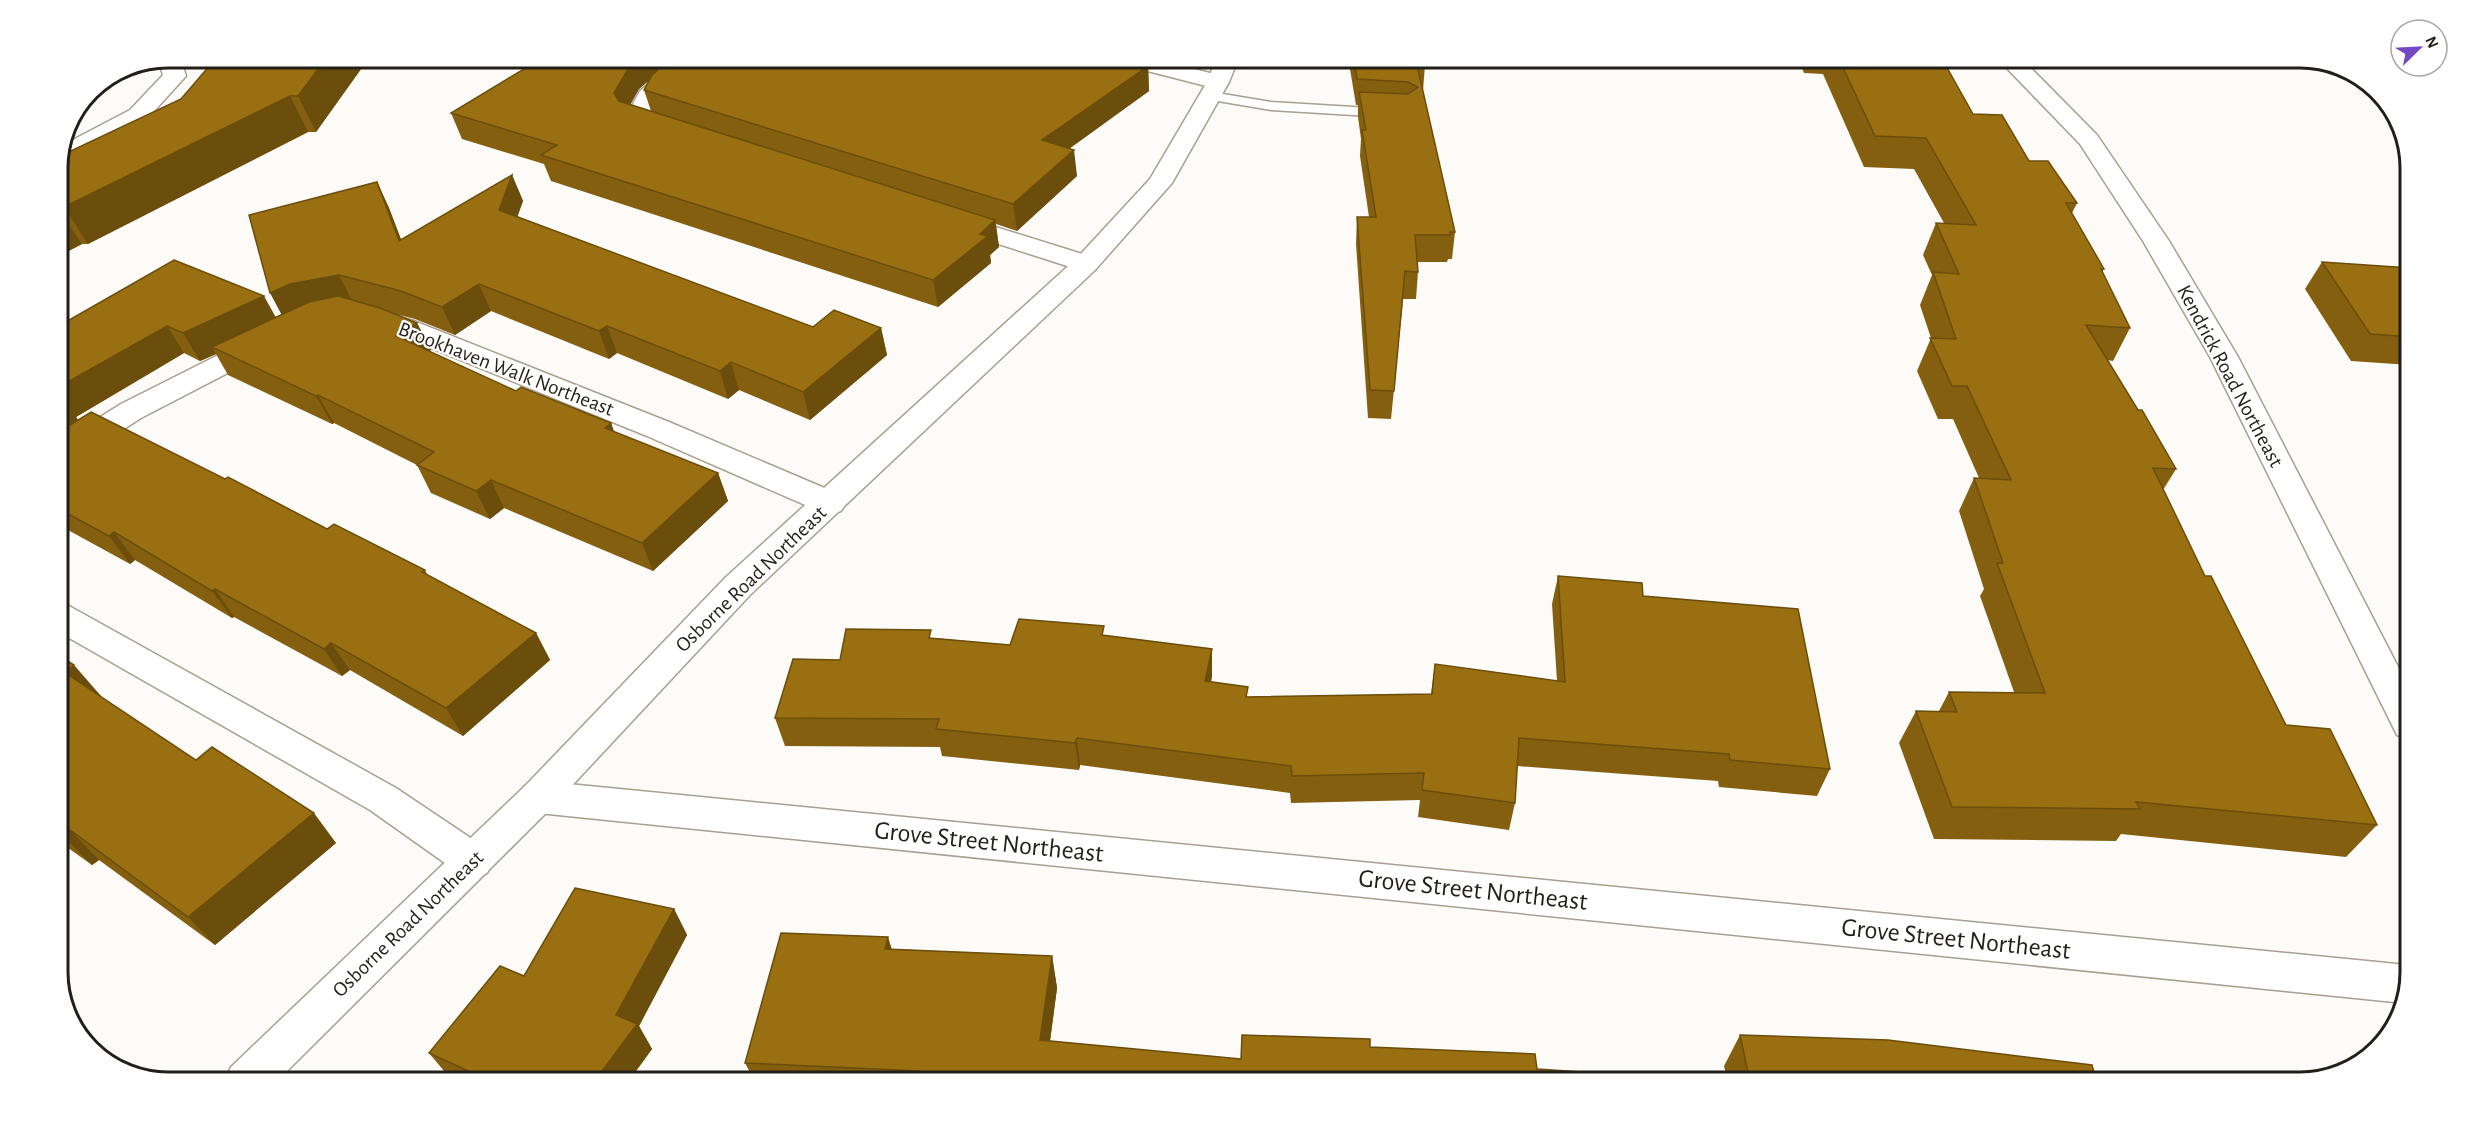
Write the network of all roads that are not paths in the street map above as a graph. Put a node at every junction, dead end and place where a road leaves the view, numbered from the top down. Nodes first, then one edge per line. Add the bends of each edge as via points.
1 (172, 68) edge
2 (681, 68) edge
3 (1172, 68) edge
4 (2018, 68) edge
5 (1219, 78) edge
6 (1406, 114) edge
7 (692, 138) edge
8 (70, 151) edge
9 (935, 216) edge
10 (1086, 264) junction
11 (352, 313) edge
12 (286, 334) edge
13 (68, 451) edge
14 (830, 503) junction
15 (68, 621) edge
16 (2400, 704) edge
17 (538, 797) junction
18 (473, 861) junction
19 (2399, 983) edge
20 (256, 1072) edge

1 - 8 street via 175,76 138,115
2 - 7 street via 648,96 636,120
3 - 5 street
4 - 16 street, Kendrick Road Northeast via 2089,140 2156,241 2224,357
5 - 6 lane via 1271,106
5 - 10 street, Osborne Road Northeast via 1160,183
9 - 10 street
10 - 14 street, Osborne Road Northeast
11 - 14 street, Brookhaven Walk Northeast via 415,332
12 - 13 street via 131,411
14 - 17 street, Osborne Road Northeast via 738,586
15 - 18 street via 383,799
17 - 18 street, Osborne Road Northeast
17 - 19 street, Grove Street Northeast
18 - 20 street, Osborne Road Northeast

